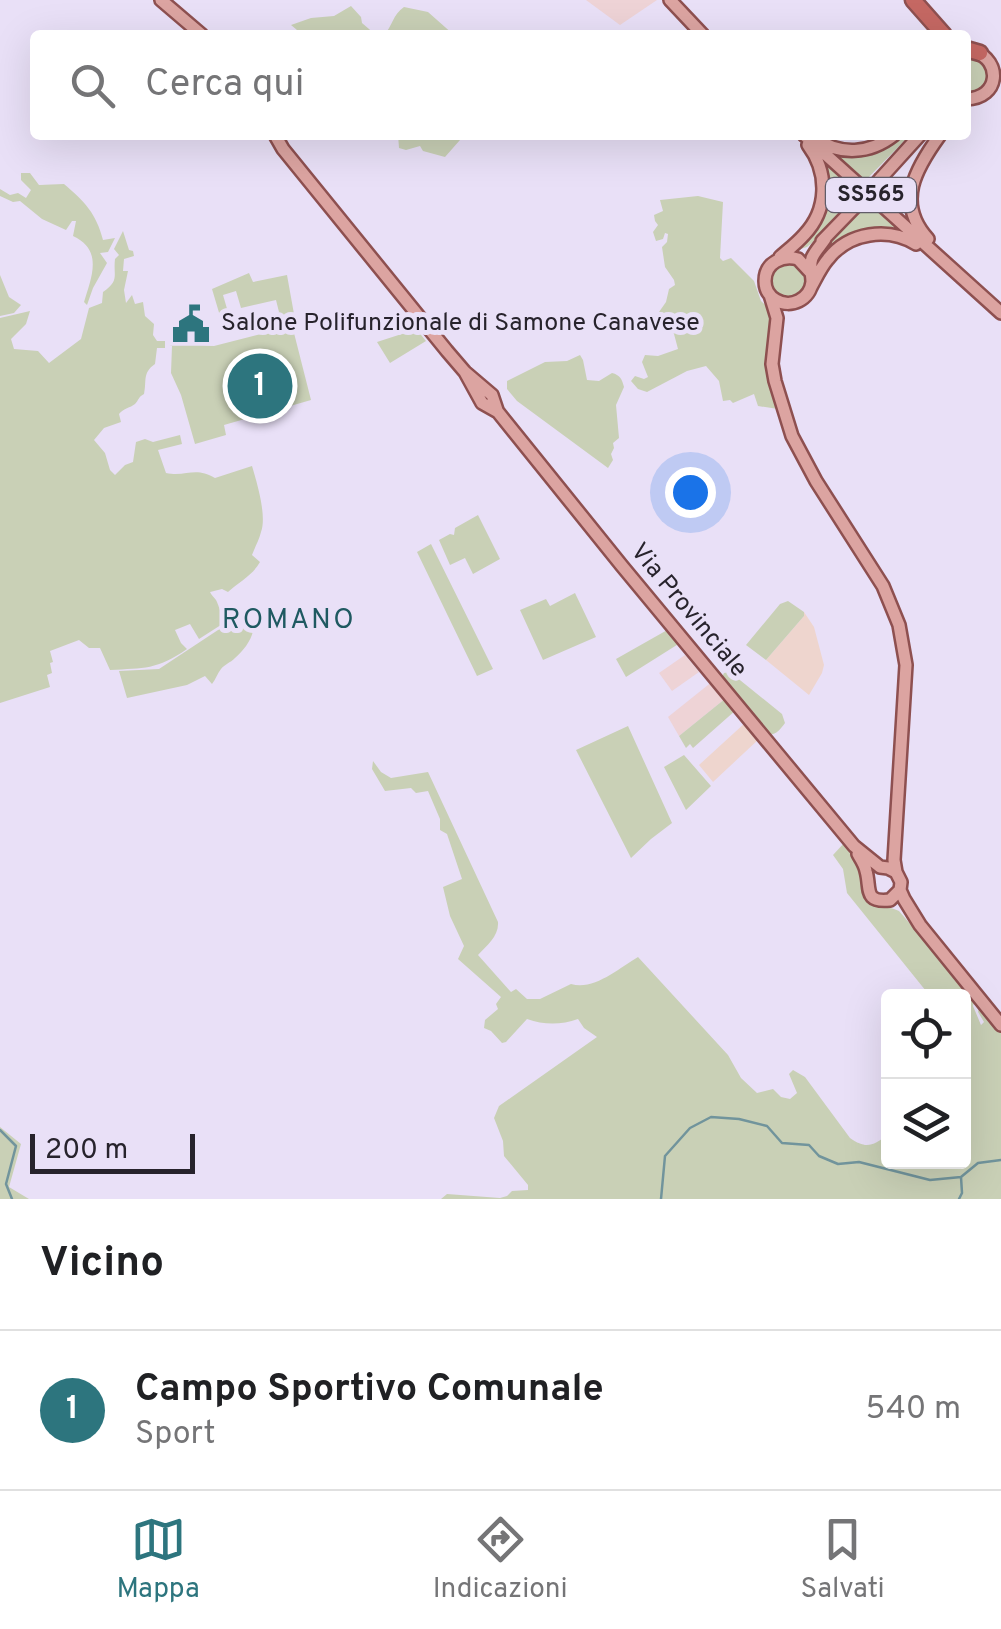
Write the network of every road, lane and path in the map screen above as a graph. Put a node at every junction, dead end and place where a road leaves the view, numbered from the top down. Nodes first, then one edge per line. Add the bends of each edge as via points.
1 (161, 0) edge
2 (670, 0) edge
3 (910, 0) edge
4 (196, 30) edge
5 (698, 30) edge
6 (936, 30) edge
7 (971, 52) edge
8 (971, 98) edge
9 (278, 140) edge
10 (804, 140) edge
11 (807, 140) edge
12 (819, 140) edge
13 (886, 140) edge
14 (915, 140) edge
15 (936, 140) edge
16 (825, 238) junction
17 (937, 256) junction
18 (792, 257) junction
19 (778, 259) junction
20 (811, 280) junction
21 (770, 296) junction
22 (796, 302) junction
23 (1001, 313) edge
24 (776, 328) junction
25 (896, 835) junction
26 (854, 846) junction
27 (882, 867) junction
28 (896, 872) junction
29 (868, 876) junction
30 (895, 895) junction
31 (1001, 1025) edge

1 - 4 main road
2 - 5 main road
3 - 6 highway
7 - 8 main road via 992,61 997,78 989,93
9 - 26 main road, Via Provinciale
10 - 19 main road via 820,165 822,198 809,229
11 - 17 main road, SS565
12 - 13 main road via 854,151
14 - 16 main road, bridge
15 - 17 main road via 919,165 911,194 917,225
16 - 18 main road
16 - 20 main road via 813,257
17 - 20 main road via 896,235 866,235 832,254
17 - 23 main road, SS565
18 - 19 main road
18 - 20 main road via 804,263
19 - 21 main road via 766,275
20 - 22 main road
21 - 22 main road
21 - 24 main road
22 - 24 main road
24 - 25 main road via 772,364 792,436 900,624 906,665
25 - 27 main road
25 - 28 main road
26 - 27 main road, Via Provinciale
26 - 29 main road, Via Provinciale
27 - 28 main road
27 - 29 main road
28 - 30 main road
29 - 30 main road via 870,894 879,900
30 - 31 main road

